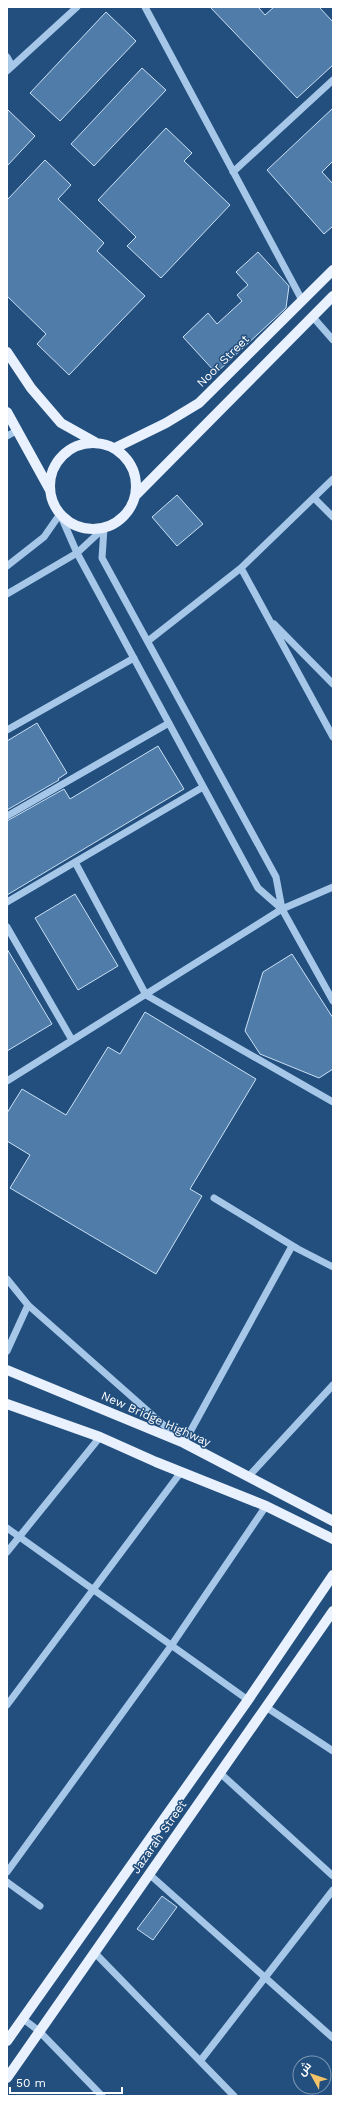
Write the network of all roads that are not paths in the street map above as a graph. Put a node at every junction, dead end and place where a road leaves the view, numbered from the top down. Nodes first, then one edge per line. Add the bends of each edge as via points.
1 (77, 7) edge
2 (144, 7) edge
3 (7, 57) edge
4 (10, 69) edge
5 (333, 80) edge
6 (233, 172) junction
7 (333, 270) edge
8 (333, 296) edge
9 (302, 300) junction
10 (312, 316) junction
11 (333, 340) edge
12 (7, 352) edge
13 (7, 412) edge
14 (18, 430) junction
15 (7, 436) edge
16 (95, 442) junction
17 (115, 448) junction
18 (333, 479) edge
19 (50, 490) junction
20 (135, 496) junction
21 (314, 498) junction
22 (60, 514) junction
23 (333, 517) edge
24 (104, 528) junction
25 (77, 553) junction
26 (7, 566) edge
27 (241, 568) junction
28 (7, 594) edge
29 (268, 618) junction
30 (148, 641) junction
31 (134, 658) junction
32 (333, 684) edge
33 (169, 724) junction
34 (7, 730) edge
35 (333, 737) edge
36 (203, 787) junction
37 (7, 816) edge
38 (75, 862) junction
39 (333, 887) edge
40 (7, 902) edge
41 (282, 909) junction
42 (7, 927) edge
43 (146, 995) junction
44 (333, 1002) edge
45 (72, 1040) junction
46 (7, 1081) edge
47 (333, 1102) edge
48 (214, 1198) dead end
49 (292, 1246) junction
50 (333, 1267) edge
51 (7, 1279) edge
52 (28, 1305) junction
53 (7, 1351) edge
54 (7, 1370) edge
55 (333, 1385) edge
56 (7, 1404) edge
57 (100, 1437) junction
58 (184, 1443) junction
59 (181, 1472) junction
60 (248, 1478) junction
61 (266, 1506) junction
62 (333, 1521) edge
63 (7, 1528) edge
64 (20, 1537) junction
65 (333, 1539) edge
66 (7, 1552) edge
67 (333, 1575) edge
68 (93, 1591) junction
69 (333, 1612) edge
70 (172, 1646) junction
71 (248, 1700) junction
72 (7, 1705) edge
73 (266, 1707) junction
74 (333, 1751) edge
75 (220, 1773) junction
76 (7, 1872) edge
77 (149, 1874) junction
78 (333, 1876) edge
79 (7, 1882) edge
80 (333, 1890) edge
81 (40, 1906) dead end
82 (94, 1952) junction
83 (266, 1978) junction
84 (22, 2018) junction
85 (39, 2031) junction
86 (333, 2038) edge
87 (7, 2041) edge
88 (201, 2060) junction
89 (7, 2078) edge
90 (102, 2096) edge
91 (234, 2096) edge

1 - 4 street
2 - 6 street
3 - 4 street
5 - 6 street
6 - 9 street
7 - 9 main road, Noor Street
8 - 10 main road
9 - 17 main road, Noor Street via 199,403 166,423
10 - 11 street
10 - 20 main road
12 - 16 main road via 31,388 61,423
13 - 14 main road
14 - 15 street
14 - 19 main road
16 - 17 main road
16 - 19 main road via 67,451 57,462 51,476
17 - 20 main road via 126,457 133,469 136,482
18 - 21 street
19 - 22 main road
20 - 24 main road via 124,516
21 - 23 street
21 - 27 street
22 - 24 main road via 80,528
22 - 25 street
22 - 26 street via 44,537
24 - 25 street
24 - 30 street via 102,558
25 - 28 street
25 - 31 street
27 - 29 street
27 - 30 street
29 - 32 street
29 - 35 street
30 - 41 street via 276,878
31 - 33 street
31 - 34 street
33 - 36 street
33 - 37 street
36 - 38 street
36 - 41 street via 258,888
38 - 40 street
38 - 43 street
39 - 41 street
41 - 43 street
41 - 44 street
42 - 45 street
43 - 45 street
43 - 47 street
45 - 46 street
48 - 49 street
49 - 50 street
49 - 58 street
51 - 52 street
52 - 53 street
52 - 58 street
54 - 58 main road, New Bridge Highway
55 - 60 street
56 - 57 main road
57 - 59 main road
57 - 64 street
58 - 60 main road, New Bridge Highway
59 - 61 main road
59 - 68 street
60 - 62 main road, New Bridge Highway
61 - 65 main road
61 - 70 street
63 - 64 street
64 - 66 street
64 - 68 street
67 - 71 main road, Jazarah Street
68 - 70 street
68 - 72 street
69 - 73 main road, Jazarah Street
70 - 71 street
70 - 76 street
71 - 84 main road, Jazarah Street
73 - 74 street
73 - 75 main road, Jazarah Street
75 - 77 main road, Jazarah Street
75 - 78 street
77 - 82 main road, Jazarah Street
77 - 83 street
79 - 81 street
80 - 83 street
82 - 85 main road, Jazarah Street
82 - 88 street
83 - 86 street
83 - 88 street
84 - 85 street
84 - 87 main road, Jazarah Street
85 - 89 main road, Jazarah Street
85 - 90 street
88 - 91 street

